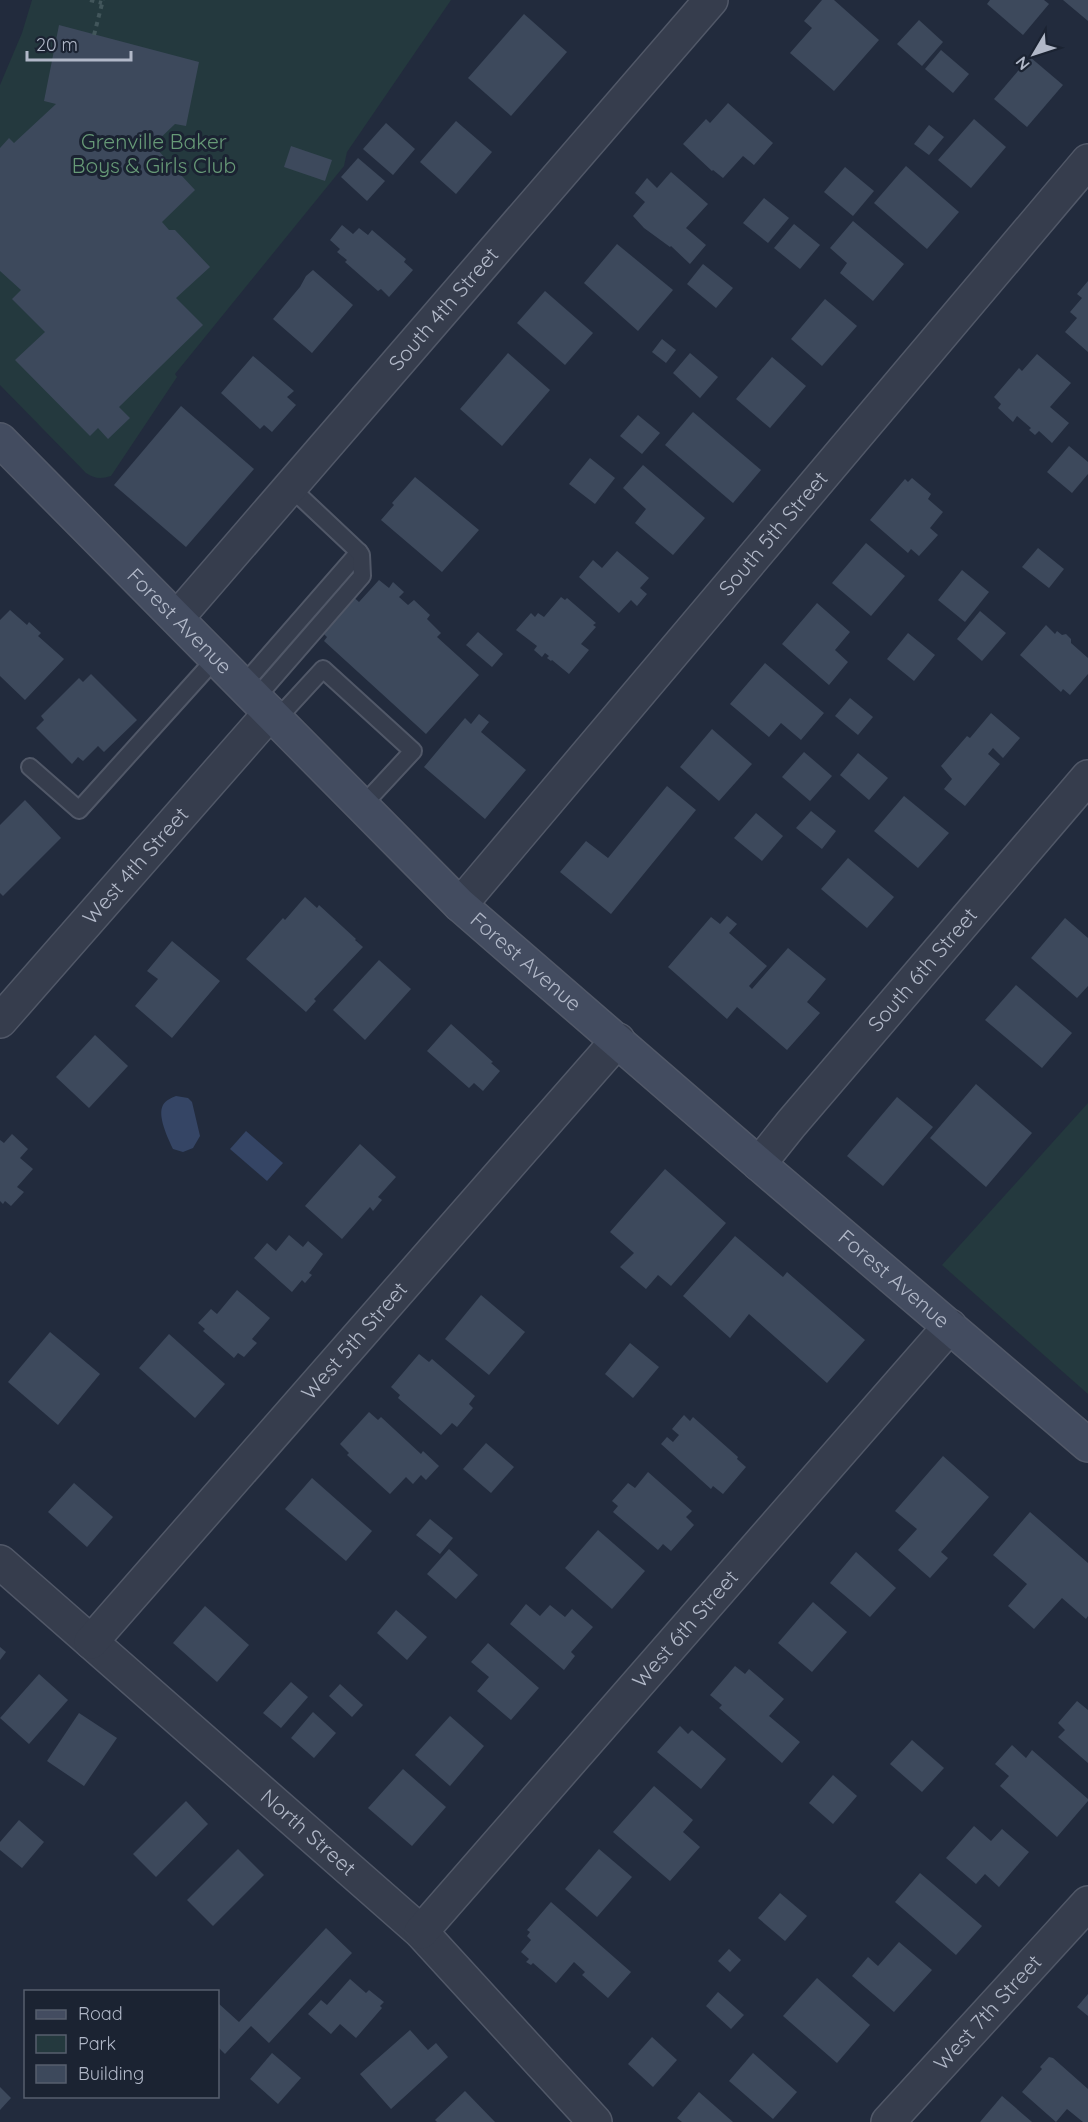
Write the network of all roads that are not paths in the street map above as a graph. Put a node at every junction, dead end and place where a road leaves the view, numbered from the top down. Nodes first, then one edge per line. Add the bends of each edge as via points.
1 (711, 0) edge
2 (1088, 161) edge
3 (0, 440) edge
4 (290, 487) junction
5 (177, 618) junction
6 (216, 658) junction
7 (262, 704) junction
8 (30, 766) dead end
9 (1088, 777) edge
10 (362, 806) junction
11 (460, 905) junction
12 (0, 1021) edge
13 (618, 1040) junction
14 (759, 1164) junction
15 (950, 1326) junction
16 (1088, 1445) edge
17 (0, 1562) edge
18 (91, 1642) junction
19 (1088, 1903) edge
20 (421, 1932) junction
21 (595, 2122) edge
22 (888, 2122) edge

1 - 4 street, South 4th Street
2 - 11 street, South 5th Street
3 - 5 main road, Forest Avenue
4 - 5 street, South 4th Street
4 - 7 lane via 359,552 362,576
5 - 6 main road, Forest Avenue
6 - 7 main road, Forest Avenue
6 - 8 lane via 79,810
7 - 10 main road, Forest Avenue
7 - 10 lane via 323,669 413,751
7 - 12 street, West 4th Street
9 - 14 street, South 6th Street
10 - 11 main road, Forest Avenue
11 - 13 main road, Forest Avenue
13 - 14 main road, Forest Avenue
13 - 18 street, West 5th Street
14 - 15 main road, Forest Avenue
15 - 16 main road, Forest Avenue
15 - 20 street, West 6th Street
17 - 18 street, North Street
18 - 20 street, North Street
19 - 22 street, West 7th Street
20 - 21 street, North Street

